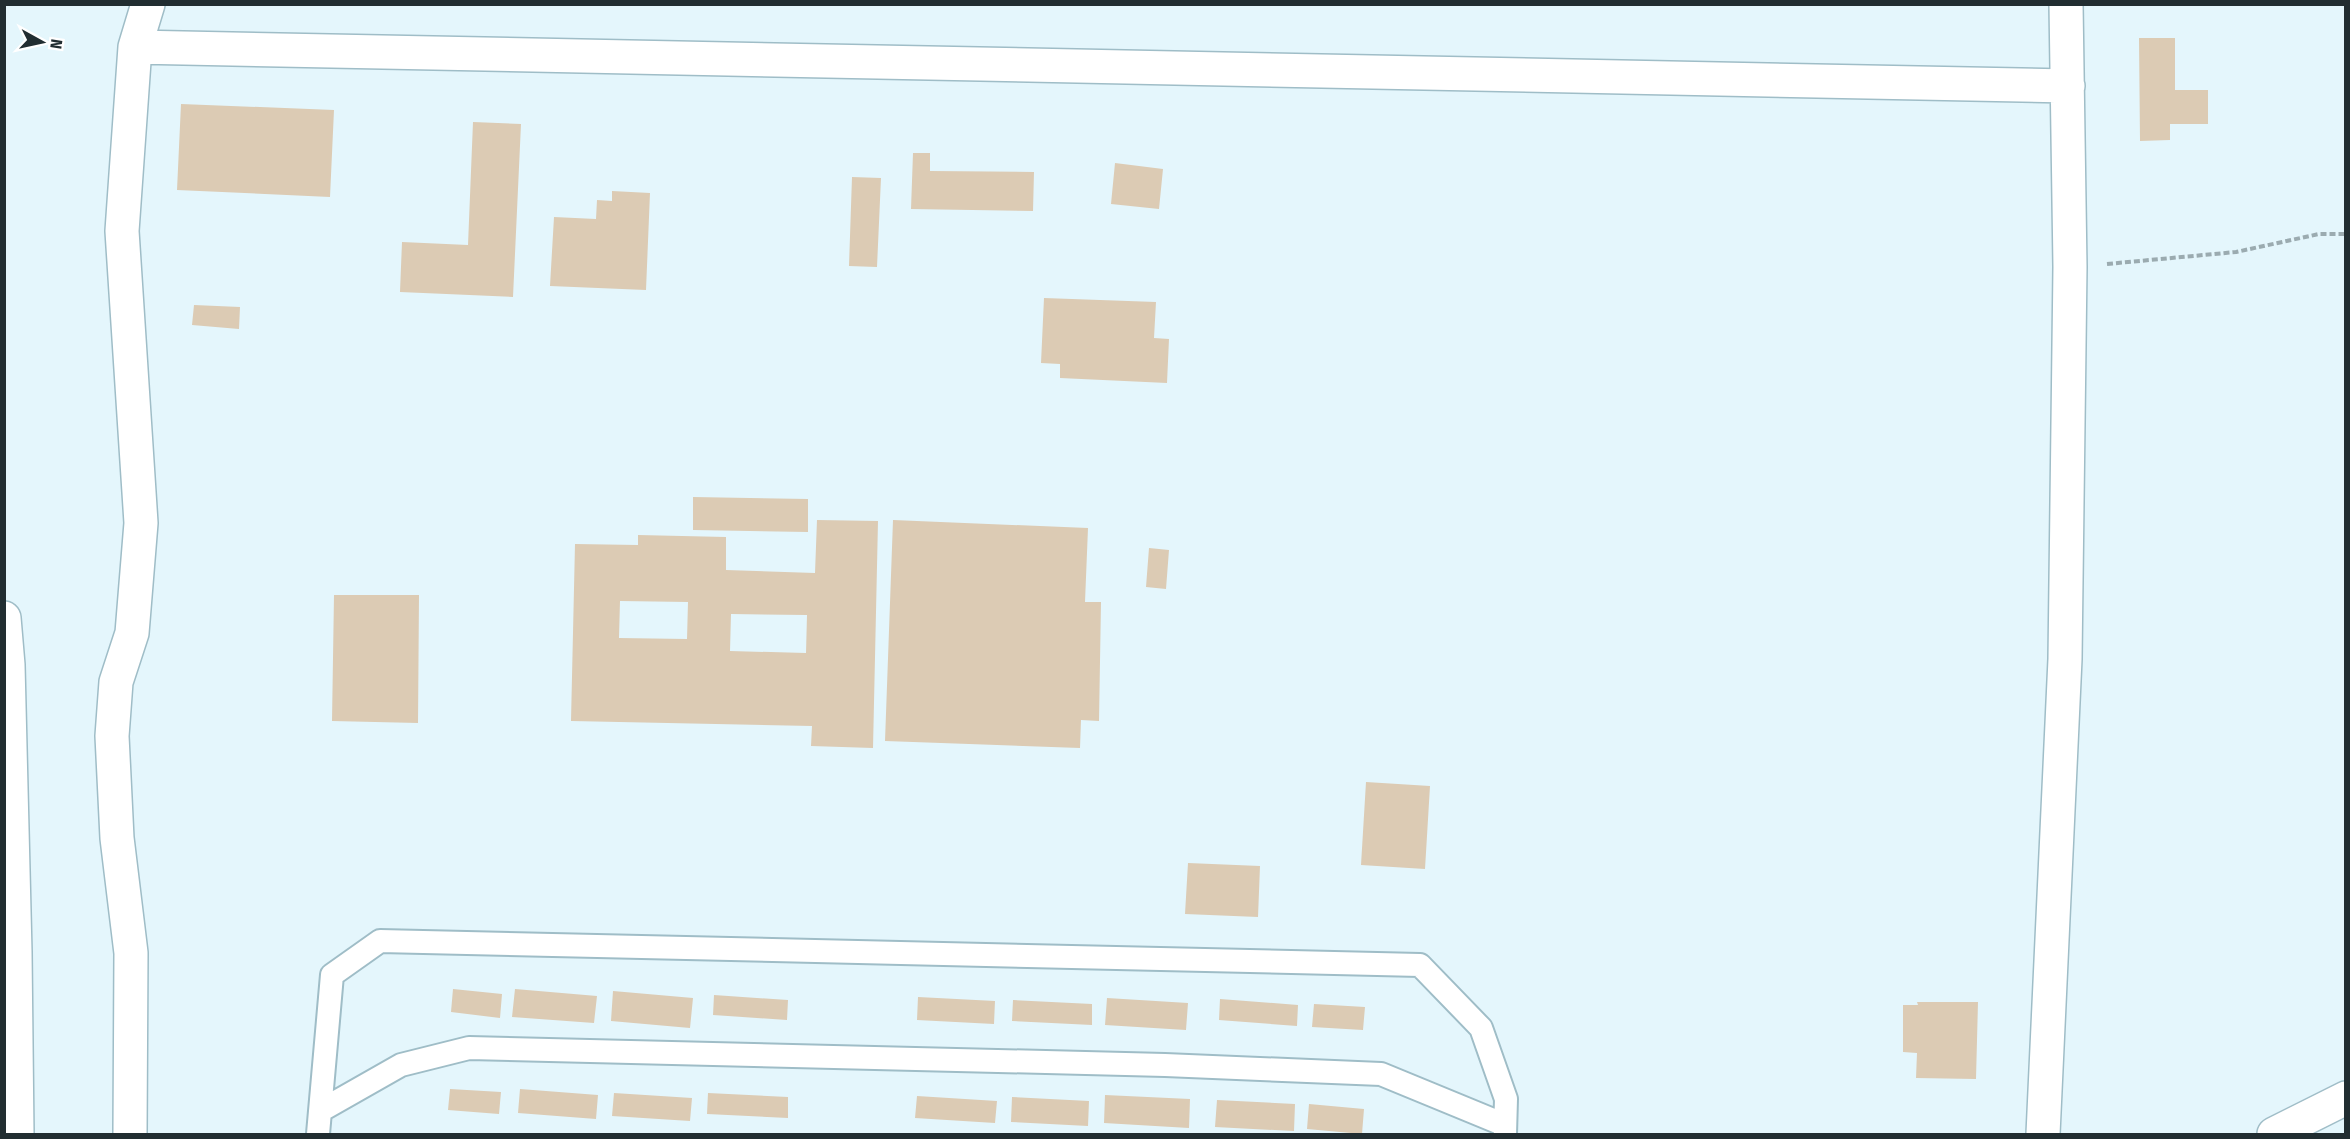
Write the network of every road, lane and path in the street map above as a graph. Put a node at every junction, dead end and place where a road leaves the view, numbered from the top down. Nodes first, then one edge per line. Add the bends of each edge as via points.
1 (148, 4) edge
2 (2066, 4) edge
3 (135, 47) junction
4 (2068, 86) junction
5 (2346, 234) edge
6 (2070, 267) junction
7 (4, 618) edge
8 (2346, 1098) edge
9 (321, 1111) junction
10 (1505, 1130) edge
11 (17, 1134) edge
12 (130, 1134) edge
13 (318, 1134) edge
14 (2043, 1134) edge
15 (2274, 1134) edge

1 - 3 main road
2 - 4 main road
3 - 4 main road
3 - 12 main road via 122,231 141,523 132,633 116,682 112,736 117,838 131,953
4 - 6 main road
5 - 6 path via 2319,234 2236,252
6 - 14 main road via 2065,659
7 - 11 main road
8 - 15 main road
9 - 10 lane via 401,1065 469,1048 1381,1074
9 - 10 lane via 332,975 380,941 1420,965 1480,1028 1506,1099
9 - 13 lane

